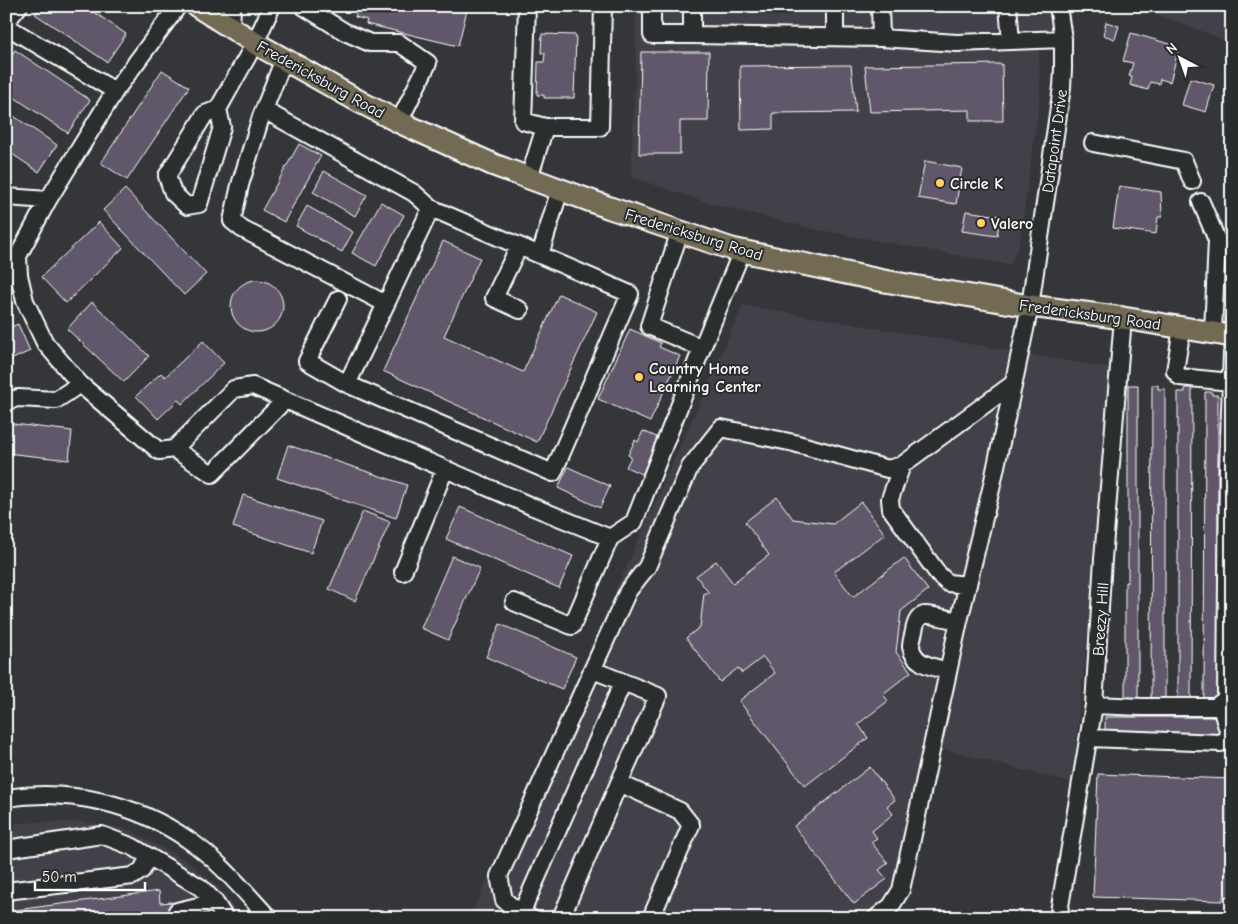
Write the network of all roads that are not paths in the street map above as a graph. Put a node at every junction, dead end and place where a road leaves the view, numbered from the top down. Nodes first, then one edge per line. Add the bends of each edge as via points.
1 (19, 6) edge
2 (178, 6) edge
3 (197, 6) edge
4 (232, 6) edge
5 (272, 6) edge
6 (303, 6) edge
7 (527, 6) edge
8 (603, 6) edge
9 (652, 6) edge
10 (692, 6) edge
11 (835, 6) edge
12 (880, 6) edge
13 (1008, 6) edge
14 (1058, 6) edge
15 (6, 22) edge
16 (6, 26) edge
17 (232, 29) junction
18 (692, 35) junction
19 (835, 37) junction
20 (881, 38) junction
21 (1063, 39) junction
22 (1011, 41) junction
23 (255, 43) junction
24 (284, 59) junction
25 (115, 91) junction
26 (218, 109) junction
27 (264, 110) junction
28 (399, 122) junction
29 (545, 126) junction
30 (1093, 143) dead end
31 (529, 178) junction
32 (1192, 181) dead end
33 (560, 189) junction
34 (6, 197) edge
35 (48, 200) junction
36 (1201, 202) dead end
37 (430, 208) junction
38 (680, 231) junction
39 (519, 246) junction
40 (742, 251) junction
41 (540, 255) junction
42 (338, 299) dead end
43 (386, 304) junction
44 (1030, 306) junction
45 (520, 310) dead end
46 (1123, 318) junction
47 (1182, 328) junction
48 (1222, 334) edge
49 (702, 348) junction
50 (1232, 353) edge
51 (1231, 382) edge
52 (80, 384) junction
53 (347, 384) junction
54 (1014, 384) junction
55 (285, 400) junction
56 (6, 401) edge
57 (174, 449) junction
58 (902, 465) junction
59 (445, 469) junction
60 (610, 538) junction
61 (403, 572) dead end
62 (968, 585) junction
63 (514, 602) dead end
64 (959, 621) junction
65 (593, 670) junction
66 (948, 672) junction
67 (623, 682) junction
68 (1220, 704) junction
69 (1094, 705) junction
70 (1089, 738) junction
71 (619, 783) junction
72 (6, 798) edge
73 (6, 849) edge
74 (149, 857) junction
75 (6, 891) edge
76 (214, 902) junction
77 (177, 911) dead end
78 (524, 917) edge
79 (225, 918) edge
80 (269, 918) edge
81 (561, 918) edge
82 (651, 918) edge
83 (876, 918) edge
84 (1058, 918) edge

1 - 15 street
2 - 25 street
3 - 17 main road, Fredericksburg Road
4 - 17 street
5 - 23 street
6 - 28 street via 370,43 399,42 428,63
7 - 29 street via 523,121
8 - 29 street via 600,127
9 - 18 street via 652,35
10 - 18 street
11 - 19 street
12 - 20 street
13 - 22 street
14 - 21 street, Datapoint Drive
16 - 25 street
17 - 23 main road, Fredericksburg Road
18 - 19 street
19 - 20 street
20 - 22 street via 957,43
21 - 22 street
21 - 44 street, Datapoint Drive via 1062,87
23 - 24 main road, Fredericksburg Road
23 - 26 street
24 - 27 street
24 - 28 main road, Fredericksburg Road
25 - 35 street
26 - 26 street via 222,127 198,204 187,206 173,194 167,176 205,114
27 - 37 street via 414,193
27 - 43 street via 232,221 242,230
28 - 31 main road, Fredericksburg Road
29 - 31 street
30 - 32 street via 1184,161
31 - 33 main road, Fredericksburg Road
33 - 38 main road, Fredericksburg Road
33 - 41 street
34 - 35 street
35 - 52 street via 18,256 19,275 25,301 45,344
36 - 48 street via 1217,240
37 - 39 street
37 - 43 street
38 - 40 main road, Fredericksburg Road
38 - 49 street via 649,326
39 - 41 street
39 - 45 street via 494,298
40 - 44 main road, Fredericksburg Road via 879,280
40 - 49 street
41 - 53 street via 630,294 553,474
42 - 53 street via 307,361
43 - 53 street
44 - 46 main road, Fredericksburg Road
44 - 54 street, Datapoint Drive
46 - 47 main road, Fredericksburg Road
46 - 69 street, Breezy Hill
47 - 48 main road, Fredericksburg Road
47 - 51 street via 1175,372 1180,377
49 - 60 street via 634,522
50 - 51 street
51 - 68 street via 1226,699
52 - 56 street via 56,400 18,398
52 - 57 street via 159,451
54 - 58 street
54 - 62 street, Datapoint Drive
55 - 57 street via 253,386 234,388
55 - 57 street via 212,474
55 - 59 street
58 - 62 street via 890,499 891,509 939,575 948,582
58 - 65 street via 888,469 794,443 721,428 690,467 646,567 628,591
59 - 60 street
59 - 61 street
60 - 63 street via 572,626
62 - 64 street, Datapoint Drive
64 - 66 street, Datapoint Drive
64 - 66 street via 926,615 916,623 911,645 914,654 925,665
65 - 67 street
65 - 78 street via 498,876 504,900
66 - 83 street, Datapoint Drive via 901,890 891,906
67 - 71 street via 658,696
67 - 78 street
68 - 69 street via 1215,707
68 - 70 street via 1230,737 1221,743
69 - 70 street, Breezy Hill
70 - 84 street, Breezy Hill
71 - 81 street
71 - 82 street via 680,811 691,824
72 - 80 street via 52,795 93,799 154,820 187,838 208,855
73 - 74 street via 102,835
74 - 75 street via 142,870 133,876
74 - 76 street via 200,887
76 - 77 street
76 - 79 street

